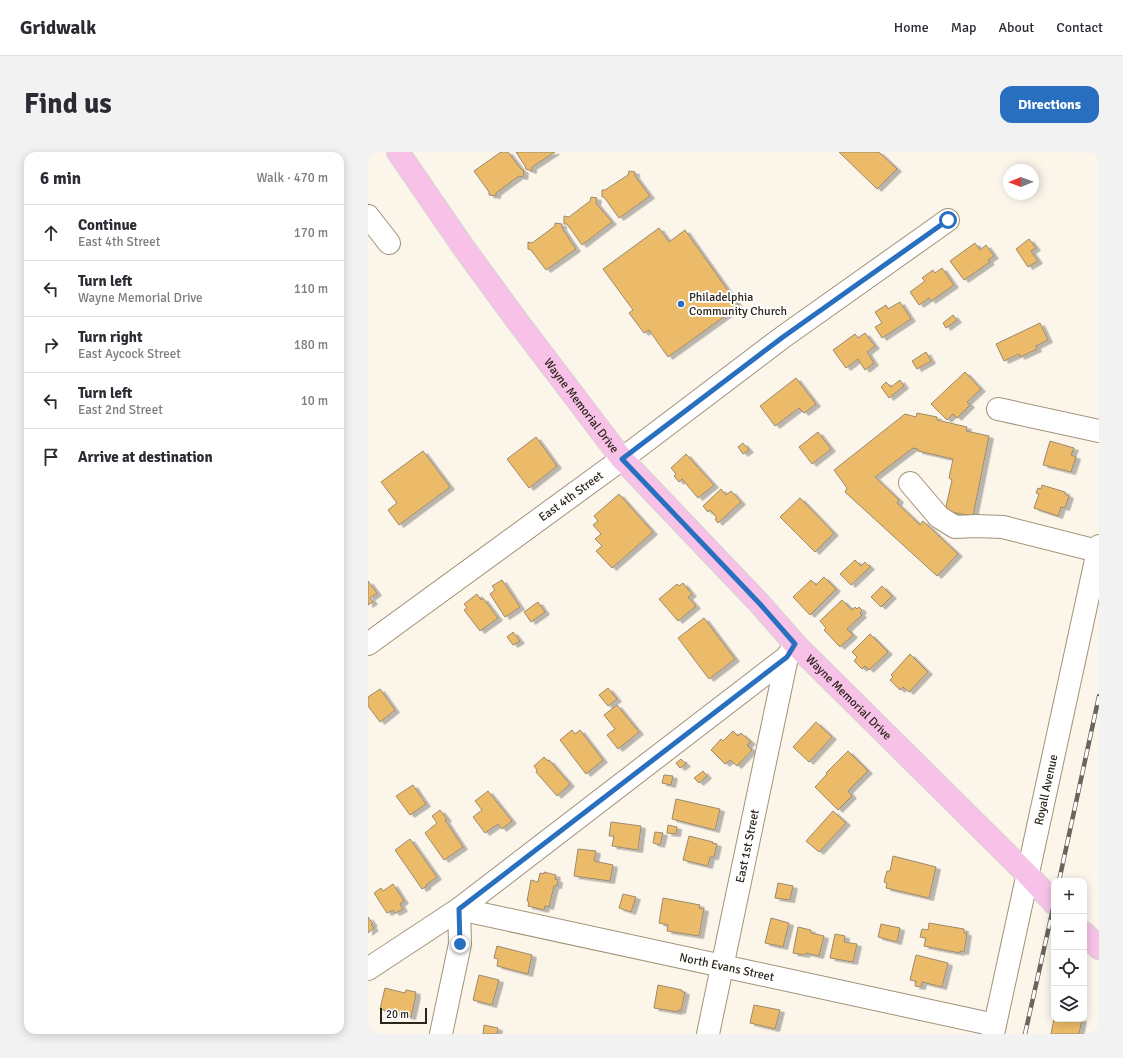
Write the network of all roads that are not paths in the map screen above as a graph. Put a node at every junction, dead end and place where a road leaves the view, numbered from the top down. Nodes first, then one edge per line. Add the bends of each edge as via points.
1 (398, 152) edge
2 (368, 216) edge
3 (948, 220) dead end
4 (388, 243) dead end
5 (998, 409) dead end
6 (1099, 431) edge
7 (622, 459) junction
8 (910, 483) dead end
9 (1098, 549) edge
10 (368, 644) edge
11 (791, 650) junction
12 (1028, 875) junction
13 (1051, 900) edge
14 (459, 909) junction
15 (1087, 936) edge
16 (1099, 948) edge
17 (722, 966) junction
18 (368, 969) edge
19 (994, 1030) edge
20 (441, 1034) edge
21 (708, 1034) edge

1 - 7 main road, Wayne Memorial Drive via 466,251
2 - 4 street
3 - 7 street, East 4th Street via 783,337
5 - 6 street
7 - 10 street, East 4th Street
7 - 11 main road, Wayne Memorial Drive via 760,604
8 - 9 street via 939,517 955,527 1003,527
9 - 12 street, Royall Avenue
11 - 12 main road, Wayne Memorial Drive
11 - 14 street
11 - 17 street, East 1st Street
12 - 13 main road, Wayne Memorial Drive
12 - 19 street, Royall Avenue
14 - 17 street, North Evans Street
14 - 18 street
14 - 20 street via 460,944
15 - 16 main road
17 - 19 street, North Evans Street
17 - 21 street, East 1st Street

